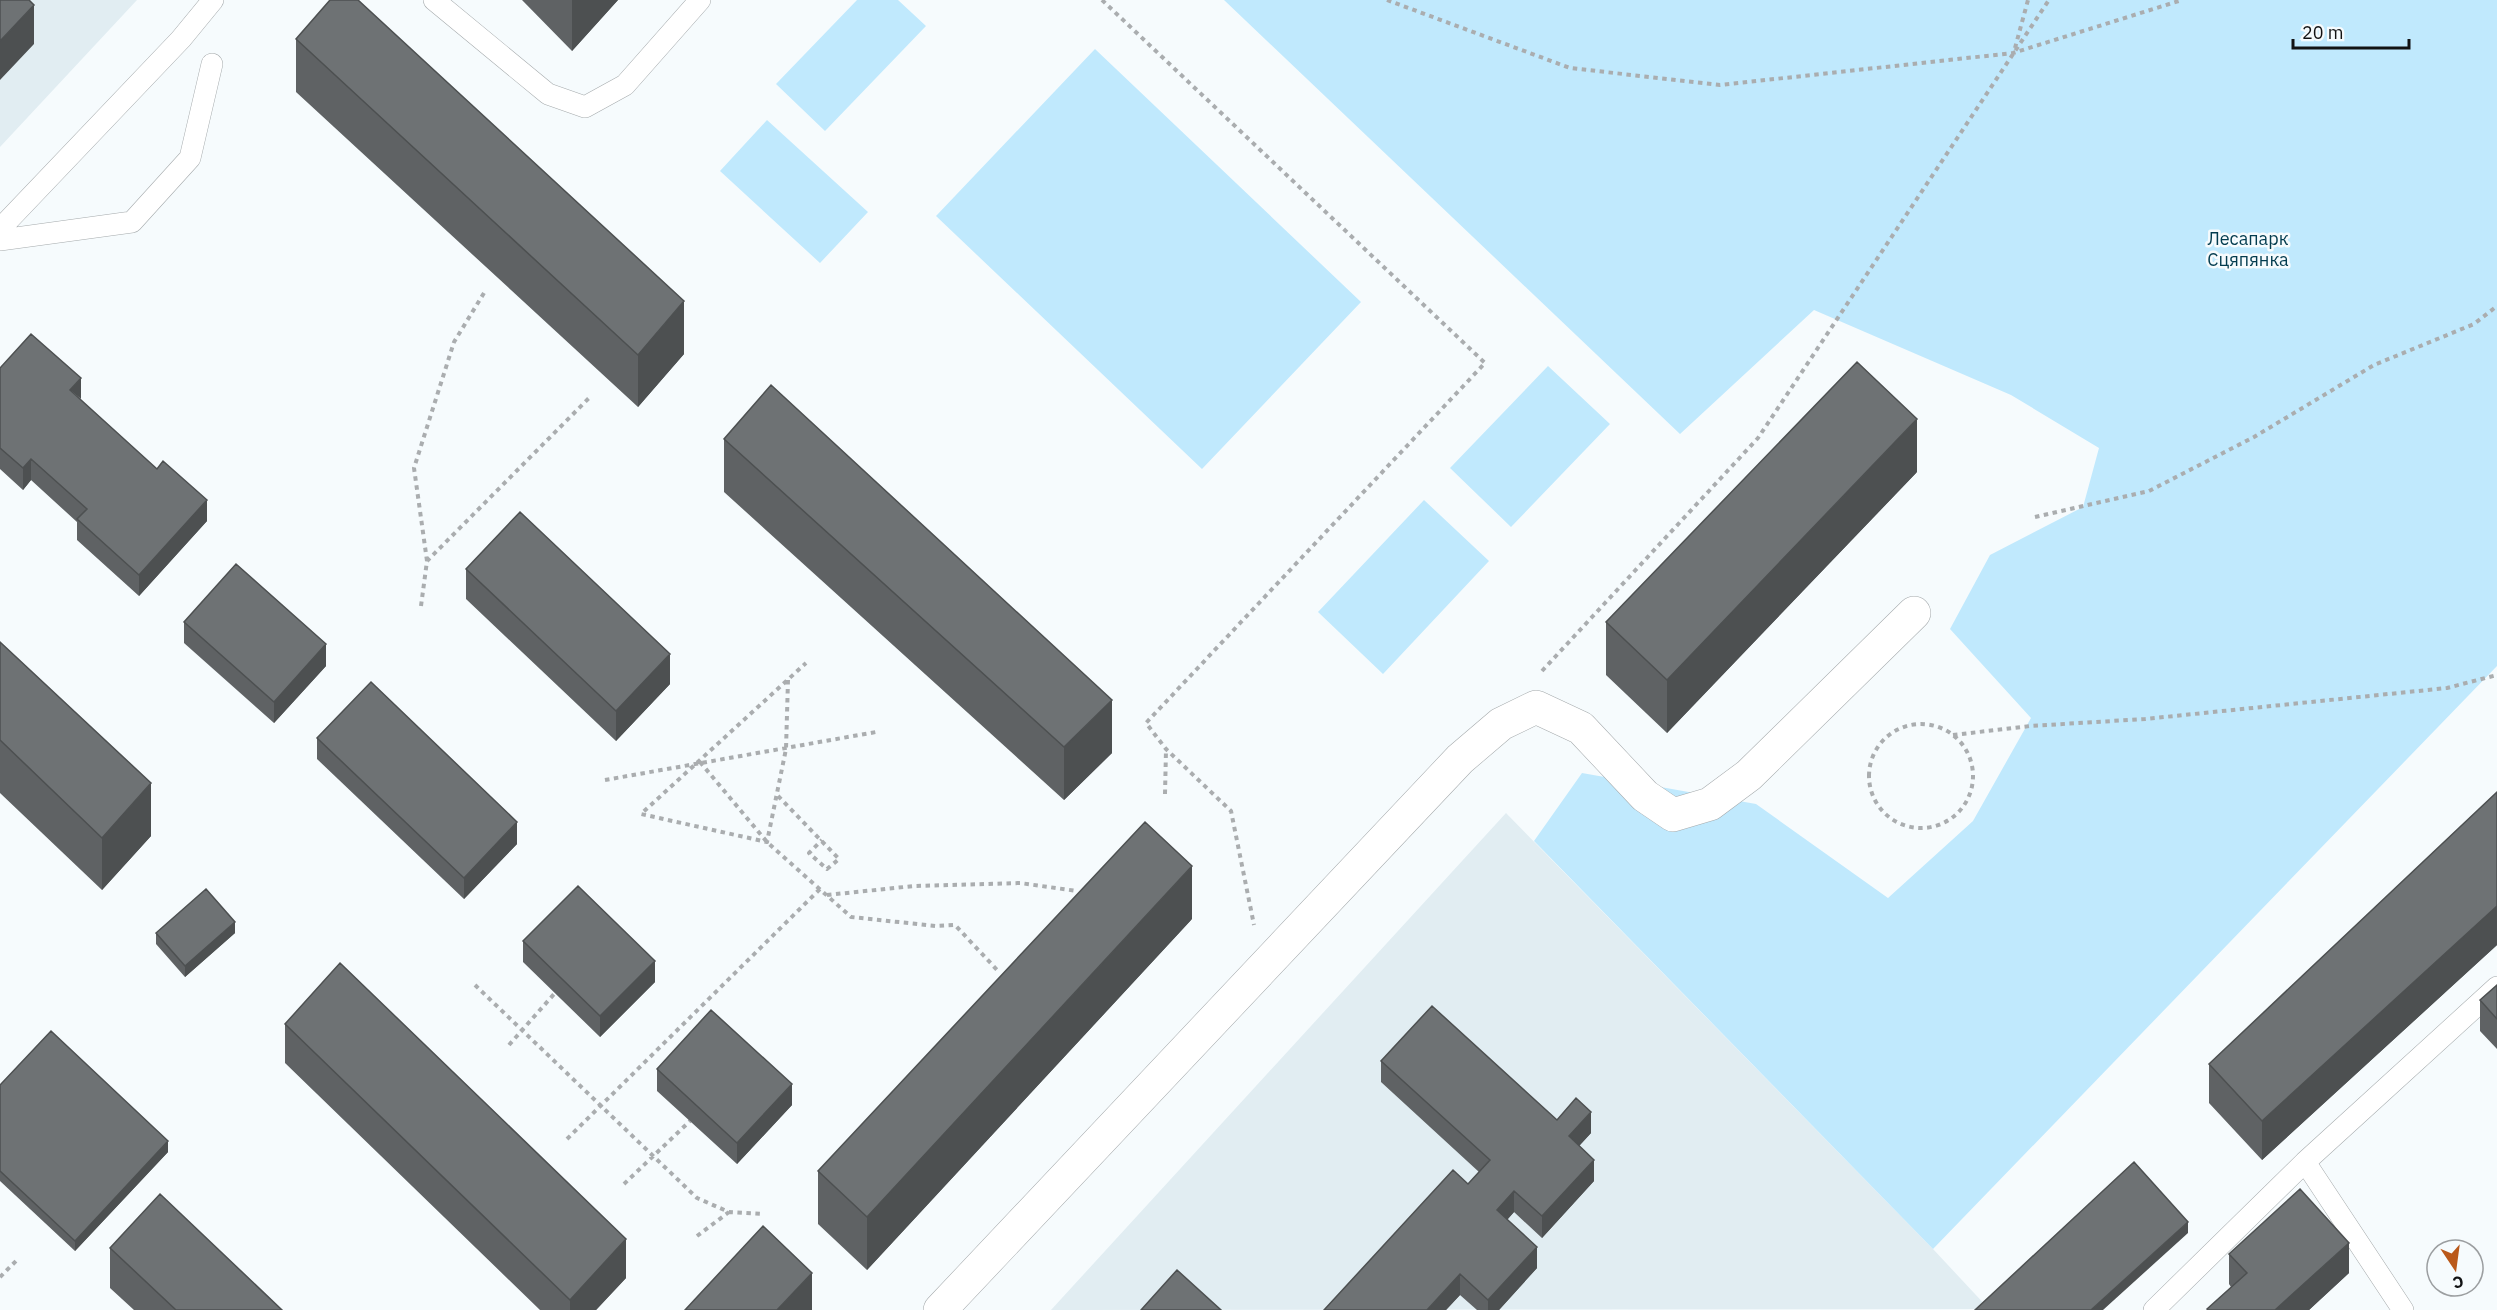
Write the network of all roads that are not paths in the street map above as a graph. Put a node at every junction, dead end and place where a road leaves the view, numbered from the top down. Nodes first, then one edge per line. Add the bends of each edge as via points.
1 (213, 0) edge
2 (434, 0) edge
3 (700, 0) edge
4 (212, 64) dead end
5 (0, 229) edge
6 (0, 240) edge
7 (1914, 613) dead end
8 (2497, 987) edge
9 (2305, 1162) junction
10 (940, 1310) edge
11 (2154, 1310) edge
12 (2403, 1310) edge

1 - 5 lane via 181,39
2 - 3 lane via 548,94 585,107 625,85
4 - 6 lane via 190,158 132,222
7 - 10 street via 1749,775 1710,804 1673,815 1645,796 1581,728 1536,707 1501,724 1460,759
8 - 9 lane
9 - 11 lane
9 - 12 lane

